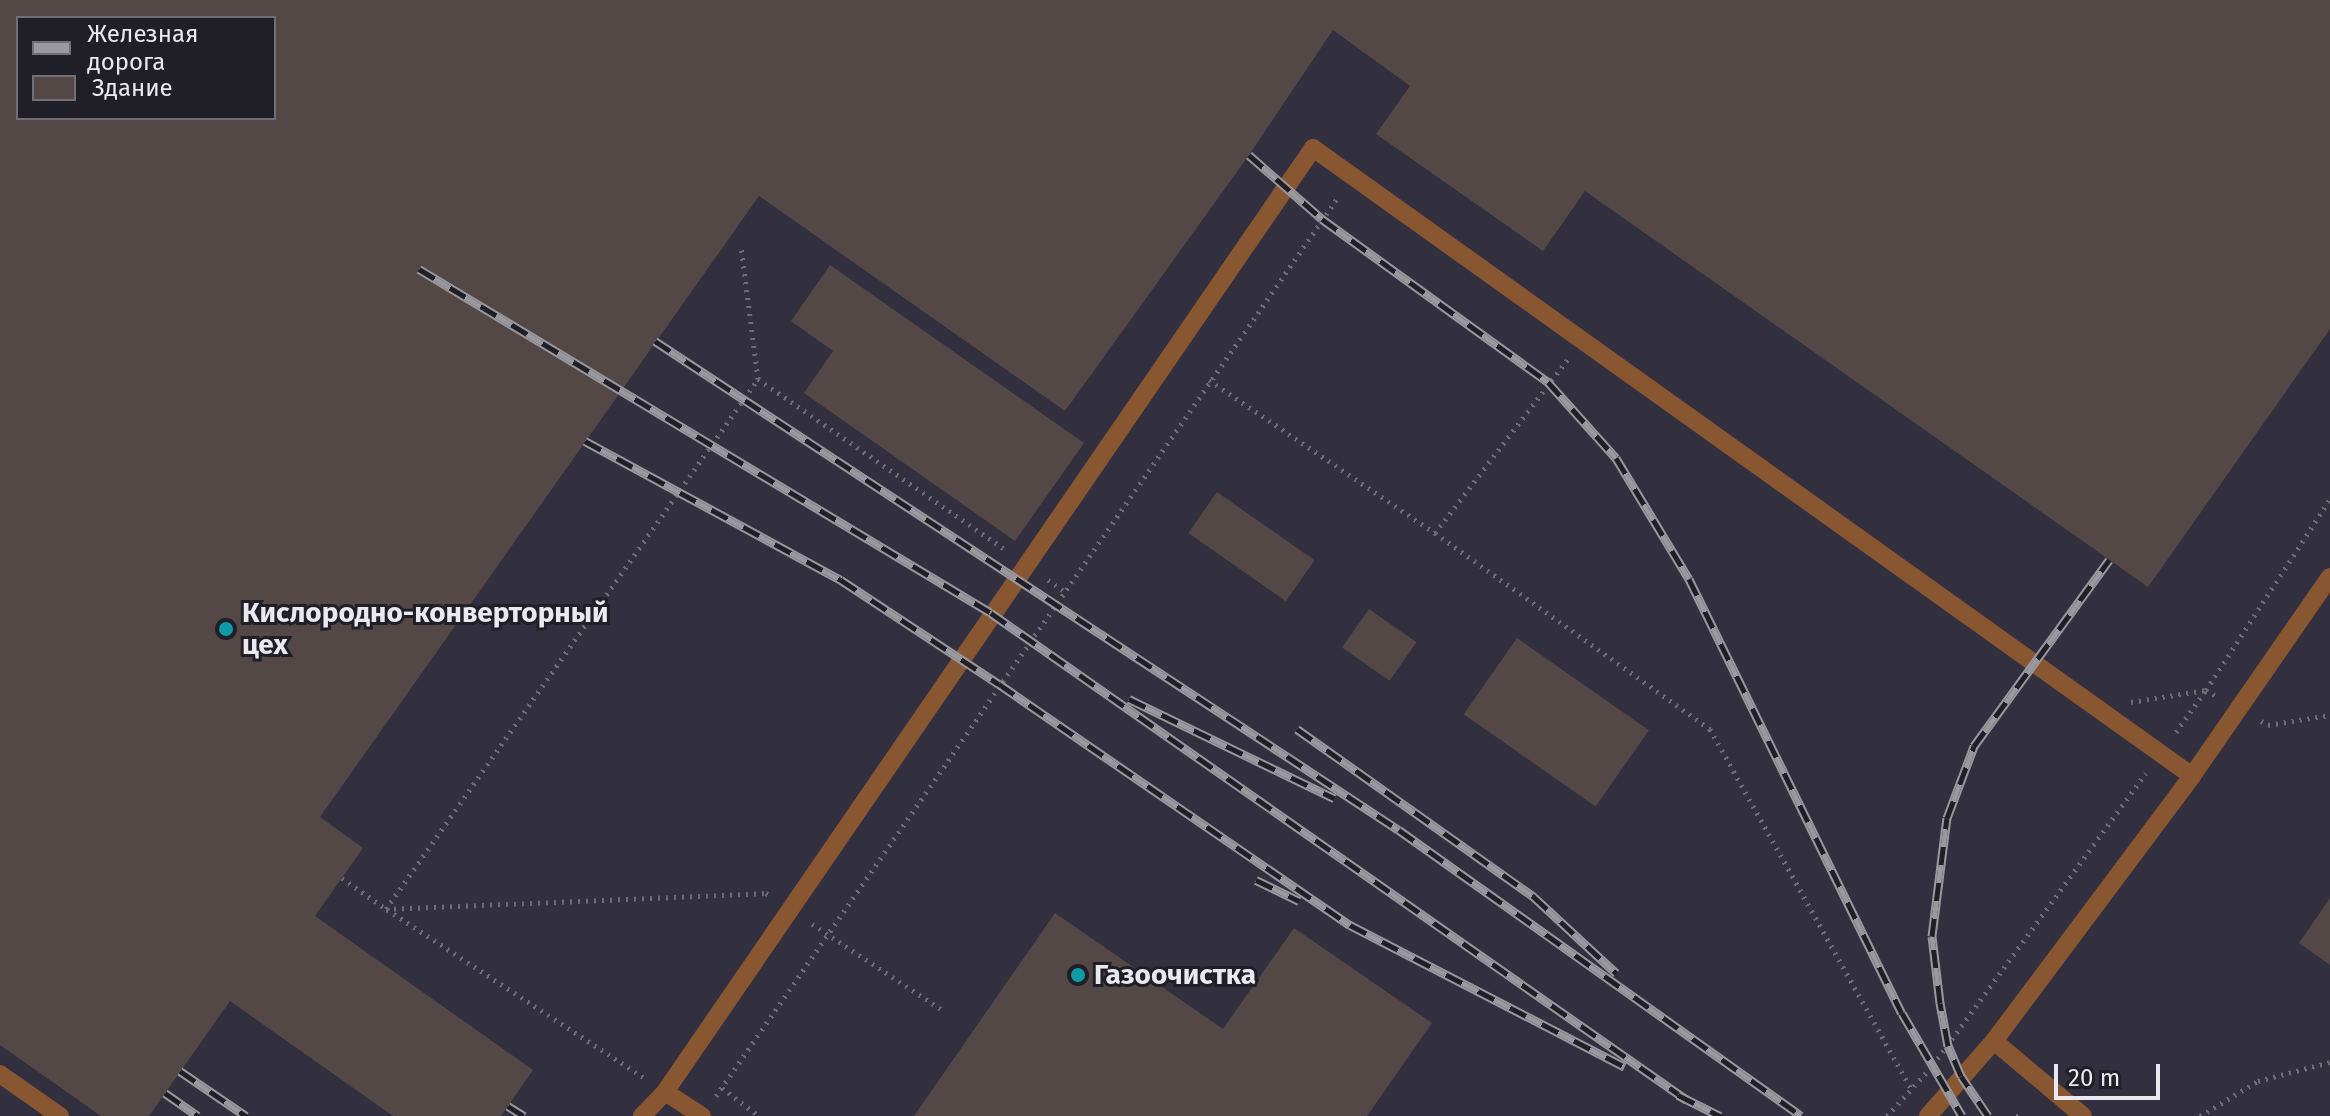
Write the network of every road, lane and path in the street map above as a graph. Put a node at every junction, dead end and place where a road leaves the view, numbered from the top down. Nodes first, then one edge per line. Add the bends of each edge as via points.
1 (1342, 192) dead end
2 (741, 246) dead end
3 (1557, 347) dead end
4 (758, 379) junction
5 (1209, 380) junction
6 (2330, 499) edge
7 (1435, 533) junction
8 (1026, 565) junction
9 (2330, 577) edge
10 (1063, 590) junction
11 (2206, 690) dead end
12 (2192, 776) junction
13 (342, 878) dead end
14 (386, 909) junction
15 (790, 909) junction
16 (827, 934) junction
17 (941, 1009) dead end
18 (1994, 1041) junction
19 (2330, 1062) edge
20 (0, 1074) edge
21 (722, 1088) junction
22 (1911, 1089) dead end
23 (665, 1092) junction
24 (60, 1116) edge
25 (642, 1116) edge
26 (702, 1116) edge
27 (759, 1116) edge
28 (1928, 1116) edge
29 (2083, 1116) edge
30 (2200, 1116) edge

1 - 5 path
2 - 4 path
3 - 7 path via 1570,356
4 - 8 path
4 - 14 path
5 - 7 path
5 - 10 path
6 - 11 path
7 - 22 path via 1710,729
8 - 10 path
8 - 12 lane via 1313,148
8 - 15 lane
9 - 12 lane
10 - 16 path
12 - 18 lane
13 - 14 path
14 - 15 path via 766,893
14 - 23 path
15 - 16 path
15 - 23 lane
16 - 17 path
16 - 21 path
18 - 28 lane
18 - 29 lane
19 - 30 path via 2258,1081
20 - 24 lane
21 - 26 path
21 - 27 path
23 - 25 lane
23 - 26 lane

